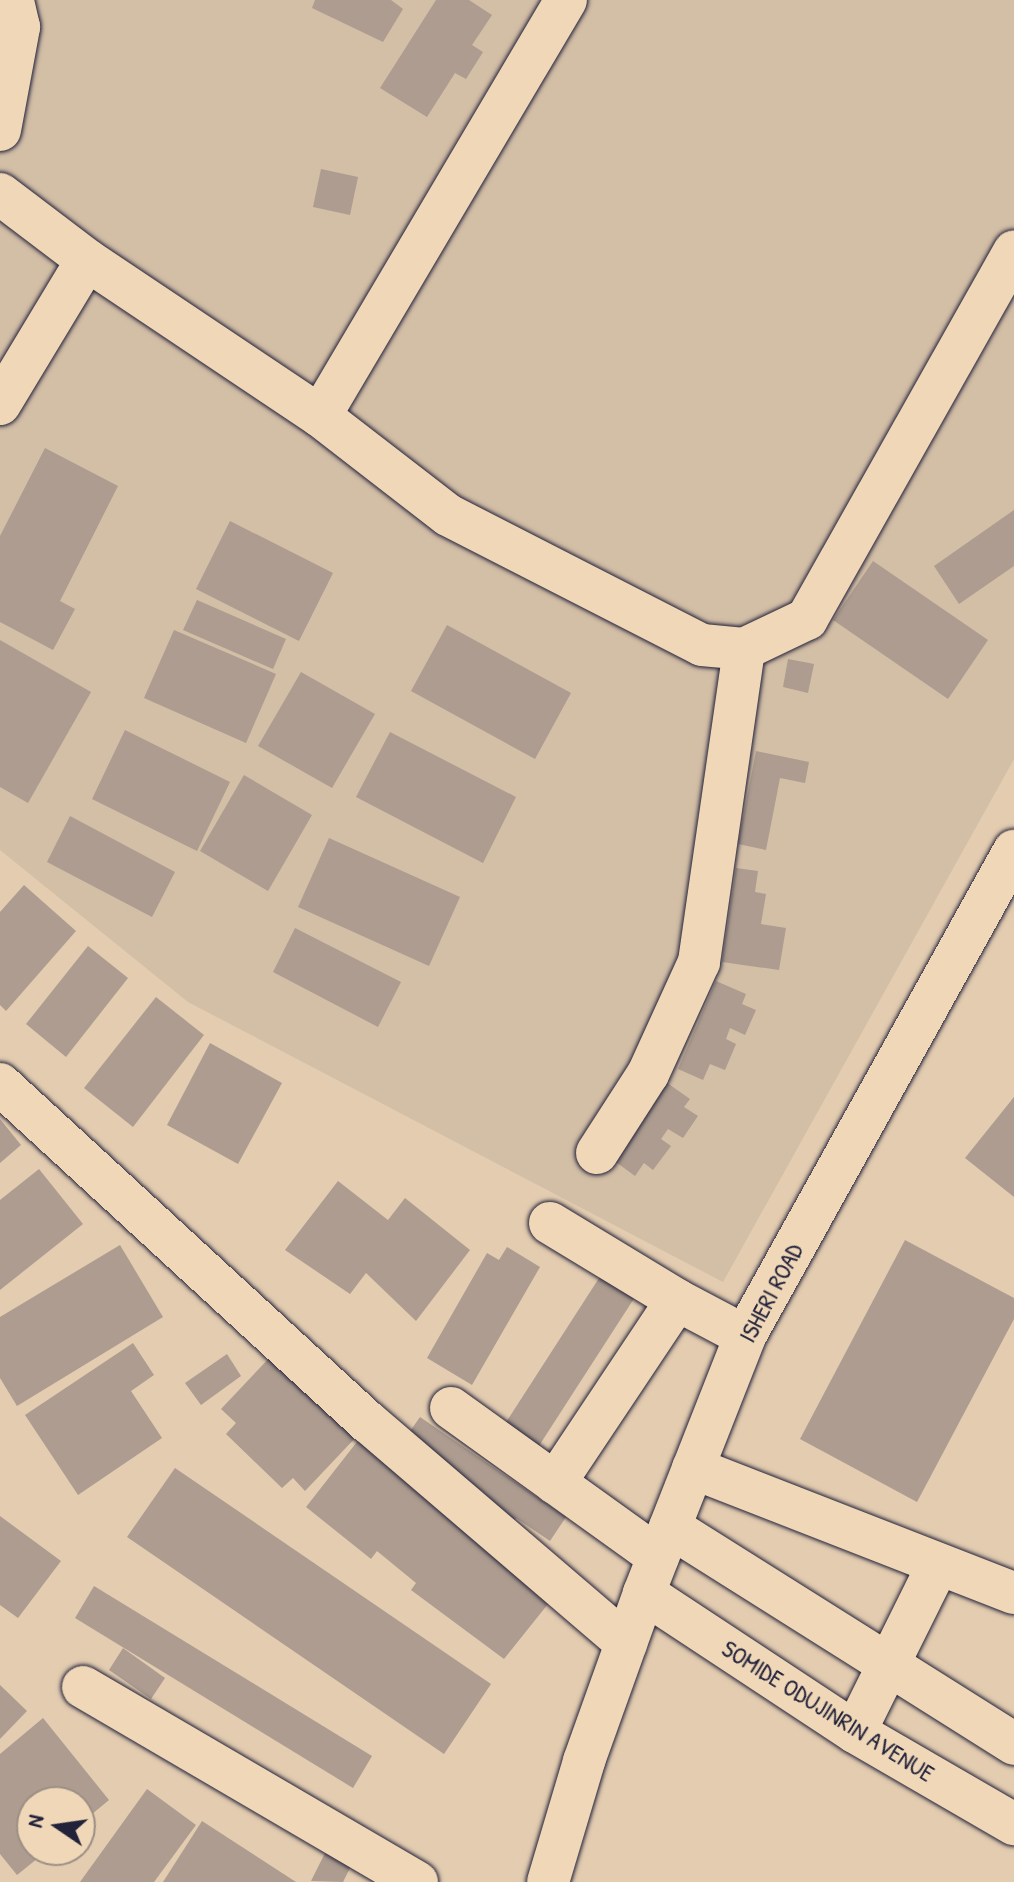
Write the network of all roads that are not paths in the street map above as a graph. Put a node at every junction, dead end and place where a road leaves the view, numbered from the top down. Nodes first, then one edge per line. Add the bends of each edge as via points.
1 (13, 0) edge
2 (566, 0) edge
3 (0, 130) edge
4 (0, 194) edge
5 (1014, 251) edge
6 (87, 260) junction
7 (1000, 310) edge
8 (0, 404) edge
9 (320, 416) junction
10 (744, 649) junction
11 (1014, 851) edge
12 (0, 1084) edge
13 (597, 1153) dead end
14 (550, 1223) dead end
15 (677, 1300) junction
16 (745, 1336) junction
17 (451, 1408) dead end
18 (693, 1468) junction
19 (555, 1483) junction
20 (658, 1559) junction
21 (938, 1565) junction
22 (1014, 1593) edge
23 (626, 1643) junction
24 (891, 1667) junction
25 (83, 1687) dead end
26 (855, 1732) junction
27 (1014, 1744) edge
28 (584, 1761) junction
29 (1014, 1824) edge
30 (417, 1882) edge
31 (517, 1882) edge
32 (548, 1882) edge

1 - 3 street via 19,27
2 - 9 street
4 - 6 street
5 - 7 street
6 - 8 street
6 - 9 street
7 - 10 street via 807,619
9 - 10 street via 448,515 702,645
10 - 13 street via 699,962 648,1074
11 - 16 street, ISHERI ROAD
12 - 23 street via 368,1422
14 - 15 street
15 - 16 street
15 - 19 street
16 - 18 street, ISHERI ROAD
17 - 19 street
18 - 20 street, ISHERI ROAD
18 - 21 street
19 - 20 street
20 - 23 street, ISHERI ROAD
20 - 24 street
20 - 26 street, SOMIDE ODUJINRIN AVENUE
21 - 22 street
21 - 24 street
23 - 28 street, ISHERI ROAD
24 - 26 street
24 - 27 street
25 - 30 street
26 - 29 street, SOMIDE ODUJINRIN AVENUE
28 - 31 street, ISHERI ROAD
28 - 32 street, ISHERI ROAD

